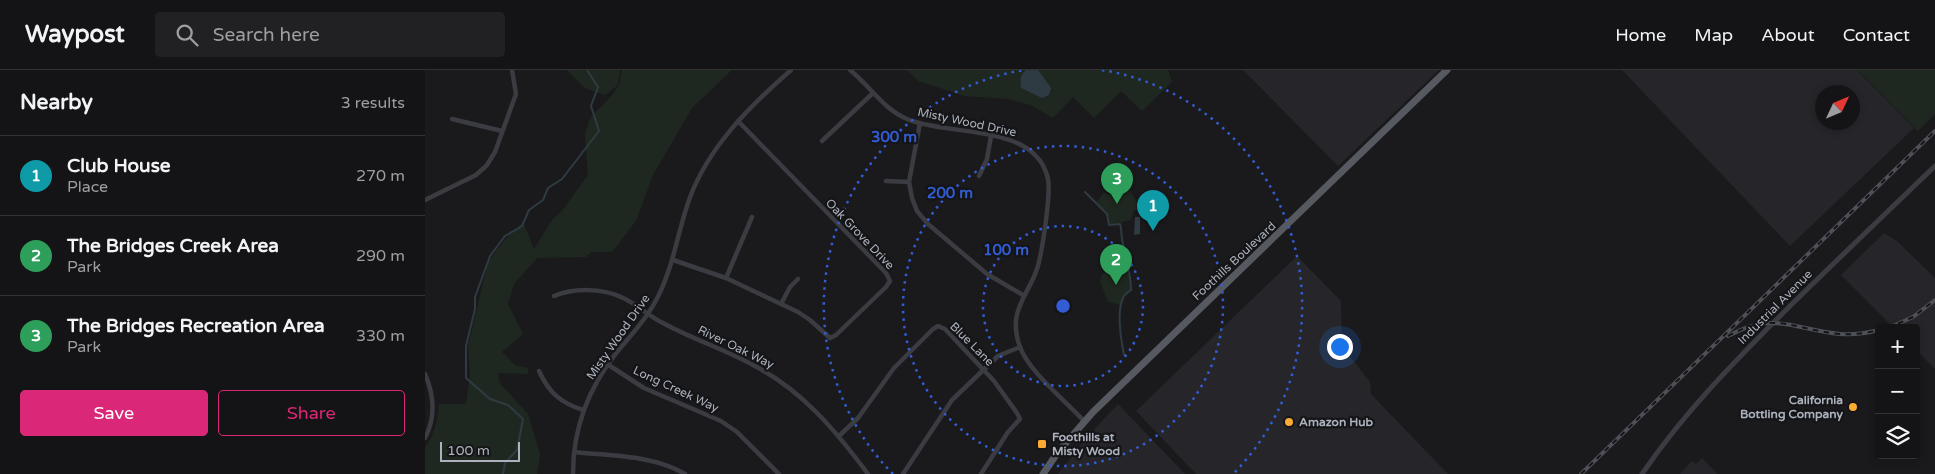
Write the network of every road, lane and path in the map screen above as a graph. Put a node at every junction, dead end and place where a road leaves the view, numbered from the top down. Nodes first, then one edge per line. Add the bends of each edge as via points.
1 (512, 70) edge
2 (791, 70) edge
3 (851, 70) edge
4 (1447, 70) edge
5 (873, 93) junction
6 (452, 120) dead end
7 (738, 122) junction
8 (920, 123) junction
9 (502, 131) junction
10 (991, 136) junction
11 (822, 141) dead end
12 (1935, 166) edge
13 (979, 176) dead end
14 (886, 181) dead end
15 (909, 182) junction
16 (425, 200) edge
17 (751, 218) dead end
18 (673, 260) junction
19 (726, 278) junction
20 (798, 279) dead end
21 (1023, 295) junction
22 (554, 296) dead end
23 (781, 304) junction
24 (648, 314) junction
25 (1020, 347) junction
26 (607, 364) junction
27 (983, 370) junction
28 (539, 371) dead end
29 (425, 374) edge
30 (583, 410) junction
31 (1084, 421) junction
32 (839, 436) junction
33 (425, 438) edge
34 (574, 452) junction
35 (573, 474) edge
36 (685, 474) edge
37 (779, 474) edge
38 (868, 474) edge
39 (903, 474) edge
40 (981, 474) edge
41 (1043, 474) edge
42 (1642, 474) edge

1 - 9 street via 516,94
2 - 7 street, Misty Wood Drive
3 - 5 street, Misty Wood Drive
4 - 31 main road, Foothills Boulevard
5 - 8 street, Misty Wood Drive via 896,114
5 - 11 street
6 - 9 street
7 - 18 street, Misty Wood Drive via 717,146 695,184
7 - 23 street, Oak Grove Drive via 886,273 890,281 830,338 810,320
8 - 10 street, Misty Wood Drive
8 - 15 street
9 - 16 street via 495,152 476,175
10 - 13 street via 987,159
10 - 21 street, Misty Wood Drive via 1028,148 1041,162 1048,179 1038,265
12 - 42 street, Industrial Avenue via 1772,322 1705,393
14 - 15 street
15 - 21 street via 914,205 928,224 993,279
17 - 19 street
18 - 19 street, Oak Grove Drive
18 - 24 street, Misty Wood Drive
19 - 23 street, Oak Grove Drive
20 - 23 street
21 - 25 street, Misty Wood Drive via 1016,322
22 - 24 street, River Oak Way via 570,291 606,293 621,297
24 - 26 street, Misty Wood Drive
24 - 32 street, River Oak Way via 754,365 808,404
25 - 27 street via 998,356
25 - 31 street, Misty Wood Drive via 1029,364
26 - 30 street, Misty Wood Drive
26 - 37 street, Long Creek Way via 644,388 721,421 737,432
27 - 32 street, Blue Lane via 945,329 938,326 894,368 857,418
27 - 39 street via 948,404
27 - 40 street, Blue Lane via 1020,419
28 - 30 street via 555,397
29 - 33 street via 433,400 432,418
30 - 34 street, Misty Wood Drive
31 - 41 main road, Foothills Boulevard
32 - 38 street, River Oak Way
34 - 35 street, Misty Wood Drive
34 - 36 street via 645,460

